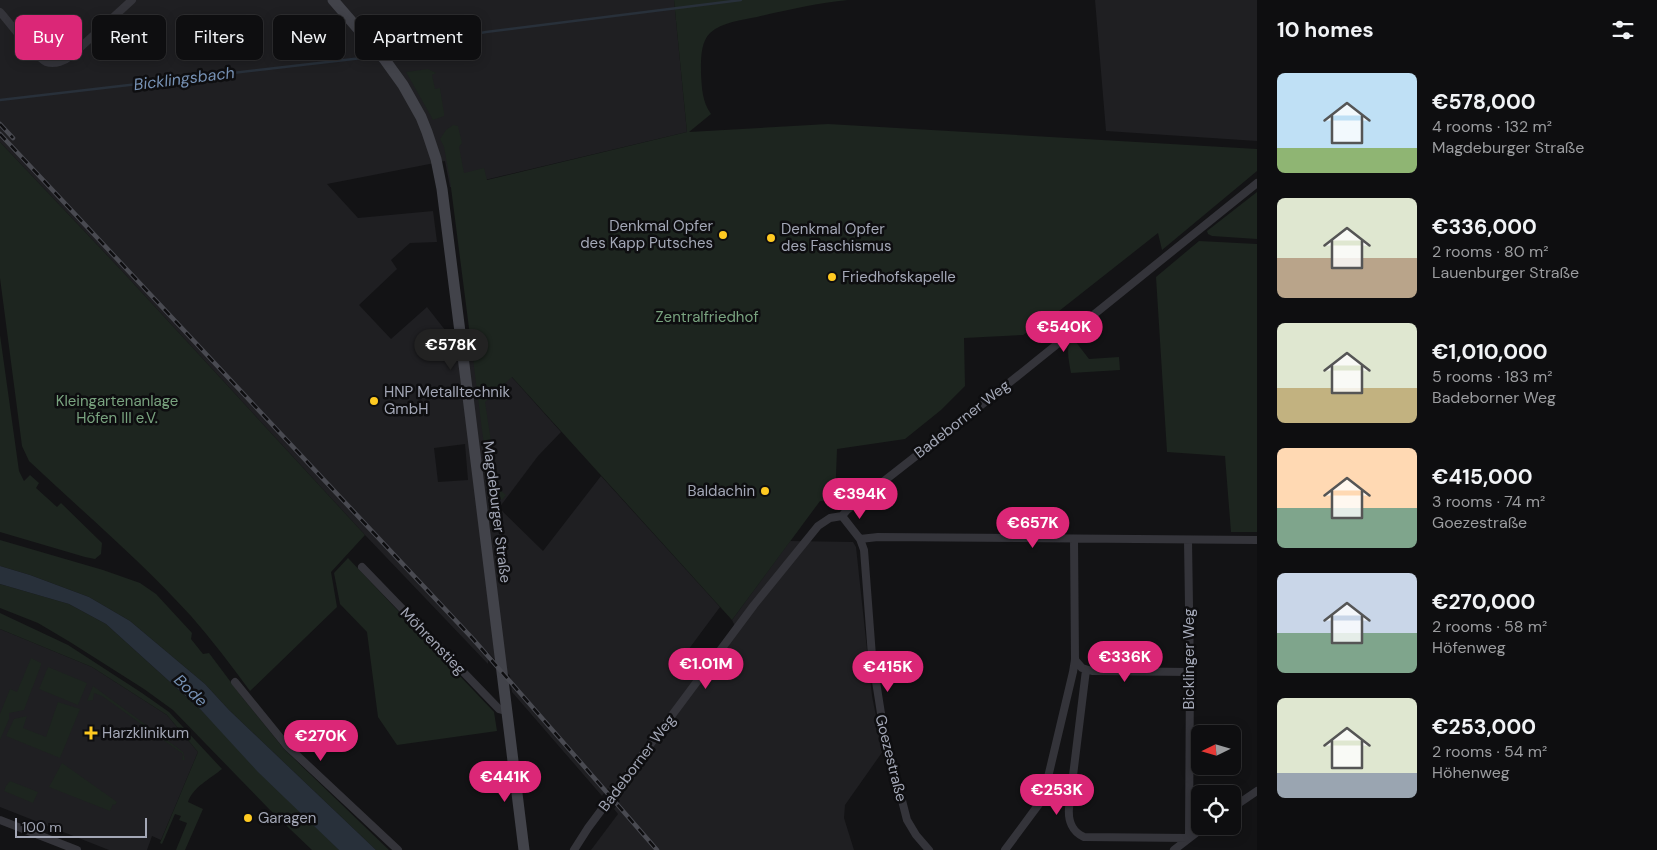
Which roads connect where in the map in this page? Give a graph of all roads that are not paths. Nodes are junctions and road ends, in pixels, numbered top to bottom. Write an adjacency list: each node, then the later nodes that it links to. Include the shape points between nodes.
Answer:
1 (132, 0): 3 (street, via 72,55 57,63 41,58)
2 (333, 0): 15 (main road, Magdeburger Straße, via 403,85 421,117 436,159)
3 (0, 12)
4 (1257, 183): 5 (street, Badeborner Weg)
5 (842, 516): 6 (street, Goezestraße); 24 (street, Badeborner Weg, via 830,518 818,526 765,591)
6 (860, 539): 7 (street); 25 (street, Goezestraße, via 865,554 872,656 883,726 907,820)
7 (1074, 539): 8 (street); 11 (street)
8 (1188, 540): 9 (street); 13 (street, Bicklinger Weg)
9 (1257, 540)
10 (362, 566): 15 (street, Möhrenstieg, via 499,709)
11 (1075, 660): 12 (street); 26 (street, via 1044,794)
12 (1086, 670): 13 (street); 20 (street, via 1068,815 1072,827 1084,837)
13 (1190, 672): 20 (street, Bicklinger Weg)
14 (235, 682): 22 (street, via 287,746)
15 (507, 712): 23 (main road, Magdeburger Straße)
16 (1257, 791): 17 (street)
17 (1241, 802)
18 (0, 820): 21 (street)
19 (1193, 835): 20 (street)
20 (1189, 838): 27 (street)
21 (77, 850)
22 (398, 850)
23 (524, 850)
24 (574, 850)
25 (929, 850)
26 (1005, 850)
27 (1174, 850)

